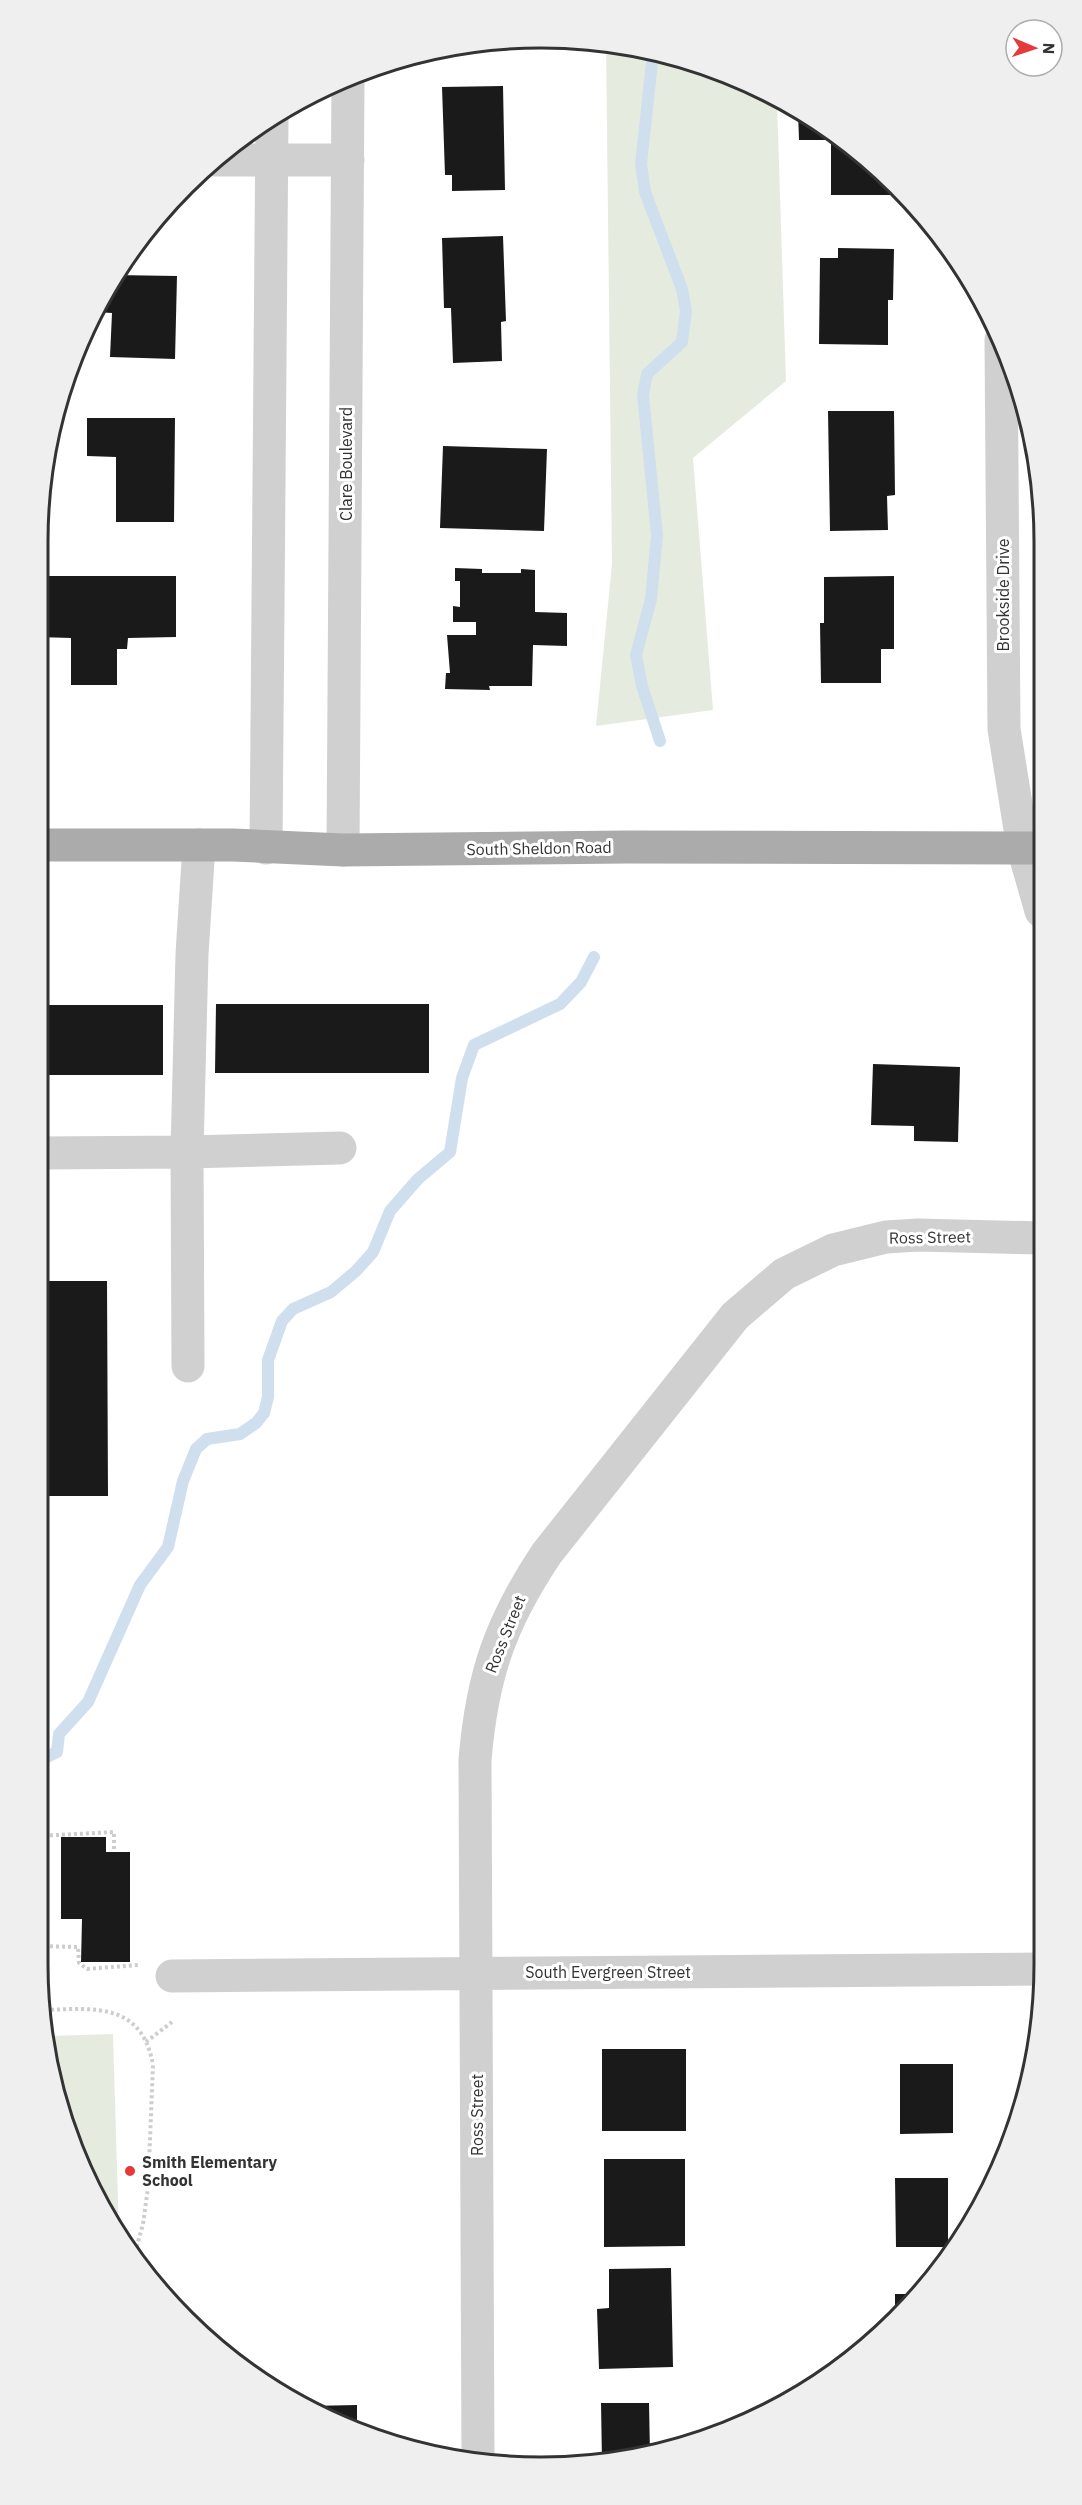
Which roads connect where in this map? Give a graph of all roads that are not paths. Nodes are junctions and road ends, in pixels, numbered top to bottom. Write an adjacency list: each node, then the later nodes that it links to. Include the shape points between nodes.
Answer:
1 (348, 88): 5 (street, Clare Boulevard)
2 (272, 128): 3 (street)
3 (272, 159): 4 (street); 5 (street); 9 (street)
4 (229, 160)
5 (348, 160): 11 (street, Clare Boulevard)
6 (1002, 368): 10 (street, Brookside Drive, via 1004,729)
7 (48, 845): 8 (main road, South Sheldon Road)
8 (199, 845): 9 (main road, South Sheldon Road); 13 (street, via 192,954)
9 (266, 848): 11 (main road, South Sheldon Road)
10 (1032, 848): 11 (main road, South Sheldon Road)
11 (343, 850)
12 (340, 1148): 13 (street)
13 (188, 1152): 14 (street); 16 (street)
14 (48, 1154)
15 (1034, 1238): 18 (street, Ross Street, via 885,1237 833,1250 784,1274 735,1316 547,1553 507,1620 492,1657 480,1707 475,1760)
16 (188, 1366)
17 (1034, 1969): 18 (street, South Evergreen Street)
18 (477, 1972): 19 (street, South Evergreen Street); 20 (street, Ross Street)
19 (171, 1976)
20 (478, 2453)

